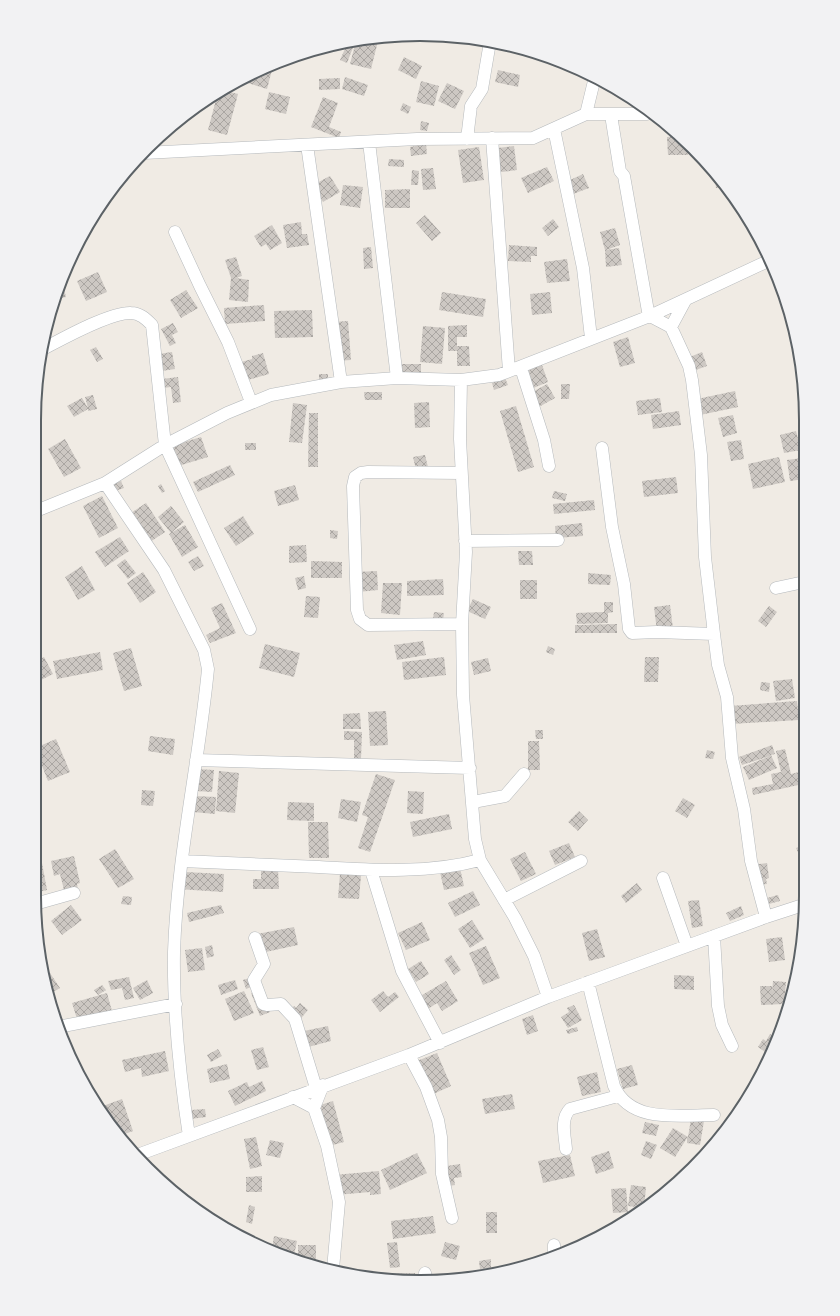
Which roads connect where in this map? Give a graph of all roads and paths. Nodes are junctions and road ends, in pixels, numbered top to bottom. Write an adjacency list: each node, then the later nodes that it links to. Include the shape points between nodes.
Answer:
1 (489, 47): 7 (street, via 482,89 471,106)
2 (594, 83): 3 (street)
3 (586, 114): 5 (street); 6 (street)
4 (644, 114): 5 (street)
5 (611, 115): 15 (street)
6 (554, 129): 8 (street, via 532,138); 17 (street, via 583,268)
7 (467, 138): 8 (street); 9 (street)
8 (492, 138): 20 (street)
9 (369, 142): 10 (street); 21 (street)
10 (307, 145): 11 (street); 23 (street)
11 (151, 153)
12 (176, 232): 24 (street, via 228,342)
13 (765, 263): 14 (street)
14 (685, 301): 15 (street); 16 (street)
15 (649, 317): 16 (street); 17 (street)
16 (671, 327): 37 (street, via 689,366 693,385 700,455 705,557)
17 (592, 338): 19 (street)
18 (48, 346): 25 (street, via 82,329 126,313 146,318 152,325)
19 (521, 368): 20 (street); 27 (street, via 544,440)
20 (509, 371): 22 (street, via 494,376)
21 (397, 378): 22 (street); 23 (street)
22 (461, 380): 28 (street)
23 (341, 382): 24 (street, via 271,395)
24 (251, 402): 25 (street)
25 (165, 445): 29 (street); 36 (street)
26 (602, 448): 37 (street, via 612,527 624,584 629,629 632,634)
27 (549, 466)
28 (461, 473): 32 (street); 35 (street, via 368,472 355,477 353,486 357,610 360,619 368,625)
29 (105, 483): 30 (street); 38 (street, via 164,570 204,650 208,669)
30 (41, 509)
31 (558, 540): 32 (street)
32 (465, 541): 35 (street)
33 (799, 583): 34 (street)
34 (776, 588)
35 (462, 624): 39 (street, via 463,695)
36 (250, 629)
37 (714, 634): 51 (street, via 718,665 727,697 732,758 744,809 750,861)
38 (196, 760): 39 (street); 43 (street)
39 (470, 768): 41 (street)
40 (524, 774): 41 (street, via 505,796)
41 (473, 802): 42 (street, via 475,839)
42 (480, 860): 45 (street, via 460,865); 48 (street)
43 (182, 861): 45 (street); 57 (street, via 174,952)
44 (581, 861): 48 (street)
45 (371, 870): 59 (street, via 402,971)
46 (663, 878): 54 (street)
47 (74, 893): 49 (street)
48 (504, 900): 56 (street, via 534,956)
49 (41, 902)
50 (799, 907): 51 (street)
51 (766, 917): 52 (street)
52 (714, 936): 54 (street); 60 (street, via 718,1006 722,1025)
53 (255, 938): 62 (street, via 264,964 254,980 262,1002 267,1005 281,1004 295,1019)
54 (687, 946): 55 (street)
55 (588, 982): 56 (street); 63 (street)
56 (548, 997): 59 (street)
57 (176, 1004): 58 (street); 67 (street, via 180,1076)
58 (64, 1026)
59 (440, 1043): 61 (street)
60 (732, 1046)
61 (409, 1055): 62 (street); 70 (street, via 426,1087 438,1120 442,1174)
62 (320, 1087): 64 (street); 65 (street)
63 (618, 1096): 66 (street, via 649,1114); 68 (street, via 567,1112 564,1119)
64 (293, 1097): 65 (street); 67 (street)
65 (314, 1108): 71 (street, via 327,1146 339,1202)
66 (714, 1115)
67 (188, 1136): 69 (street)
68 (566, 1149)
69 (142, 1153)
70 (452, 1218)
71 (333, 1265)

